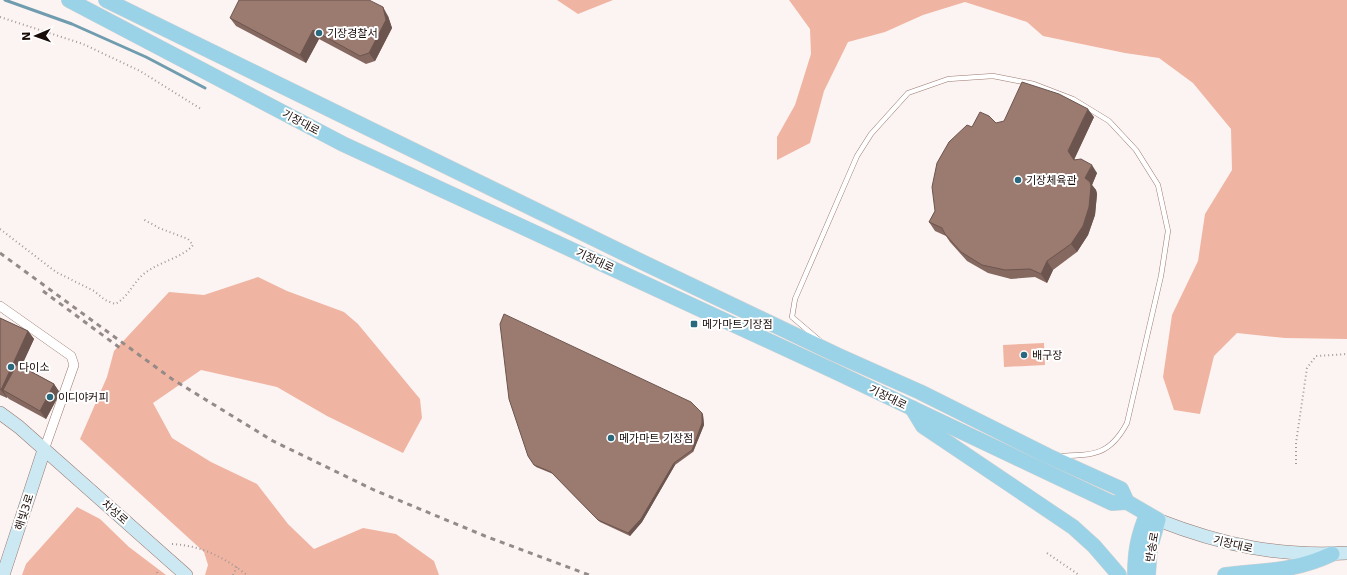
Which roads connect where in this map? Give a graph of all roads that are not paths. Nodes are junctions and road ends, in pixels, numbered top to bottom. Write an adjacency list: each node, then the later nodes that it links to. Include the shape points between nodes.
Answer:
1 (69, 0): 5 (main road, 기장대로, via 343,144)
2 (106, 0): 4 (main road, 기장대로)
3 (0, 306): 7 (street, via 71,356 74,365)
4 (837, 355): 8 (main road, 기장대로, via 920,392); 8 (lane, via 792,317 795,299 861,151 879,124 908,93 948,79 994,76 1034,84 1073,99 1109,121 1136,150 1158,185 1168,231 1161,276 1126,423 1119,438 1106,449 1089,455)
5 (912, 408): 9 (main road, 기장대로, via 1112,503); 15 (main road, via 923,426 1073,527 1099,551)
6 (0, 413): 7 (main road, 차성로)
7 (44, 450): 13 (main road, 해빛3로); 14 (main road, 차성로)
8 (1048, 456): 9 (main road, 기장대로, via 1121,489)
9 (1127, 502): 10 (main road, 기장대로)
10 (1152, 517): 12 (main road, 기장대로, via 1203,537 1259,550); 16 (main road, 반송로, via 1138,537); 17 (main road, 반송로)
11 (1347, 553): 12 (main road, 기장대로)
12 (1332, 554): 18 (main road, via 1313,563 1288,569)
13 (3, 575)
14 (186, 575)
15 (1119, 575)
16 (1135, 575)
17 (1148, 575)
18 (1225, 575)

